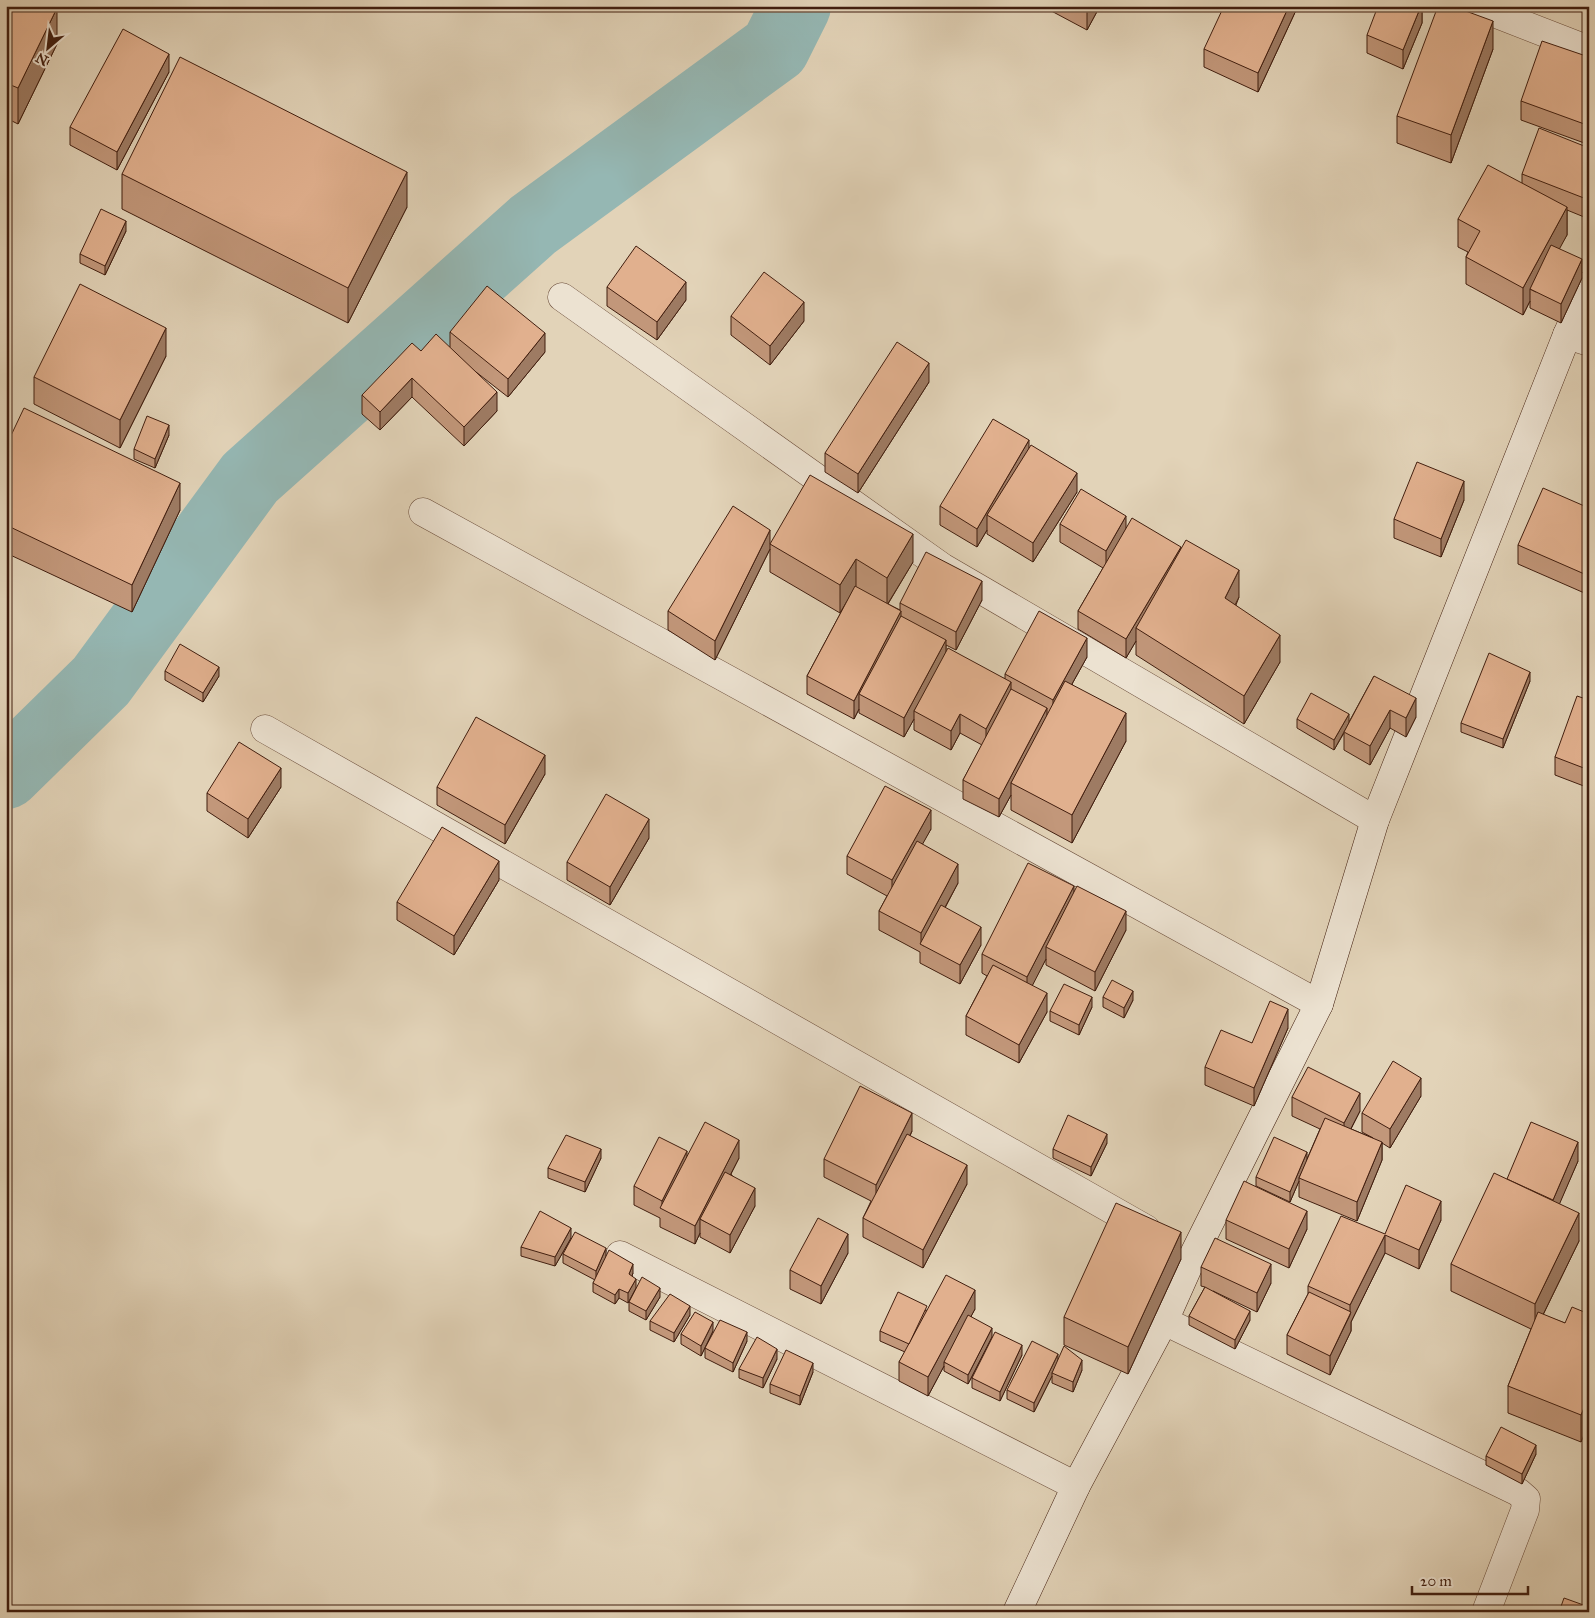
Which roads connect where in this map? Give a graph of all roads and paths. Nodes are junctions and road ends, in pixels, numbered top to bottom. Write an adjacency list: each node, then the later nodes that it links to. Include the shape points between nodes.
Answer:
1 (1476, 6): 2 (street)
2 (1589, 50)
3 (1589, 285): 5 (street)
4 (562, 297): 8 (street, via 942,567)
5 (1578, 339): 8 (street)
6 (423, 512): 9 (street)
7 (265, 729): 10 (street)
8 (1375, 820): 9 (street)
9 (1319, 1004): 10 (street)
10 (1179, 1248): 12 (street)
11 (620, 1255): 13 (street)
12 (1164, 1321): 13 (street); 15 (street, via 1518,1492 1526,1499 1525,1510)
13 (1076, 1486): 14 (street)
14 (1017, 1612)
15 (1486, 1612)

